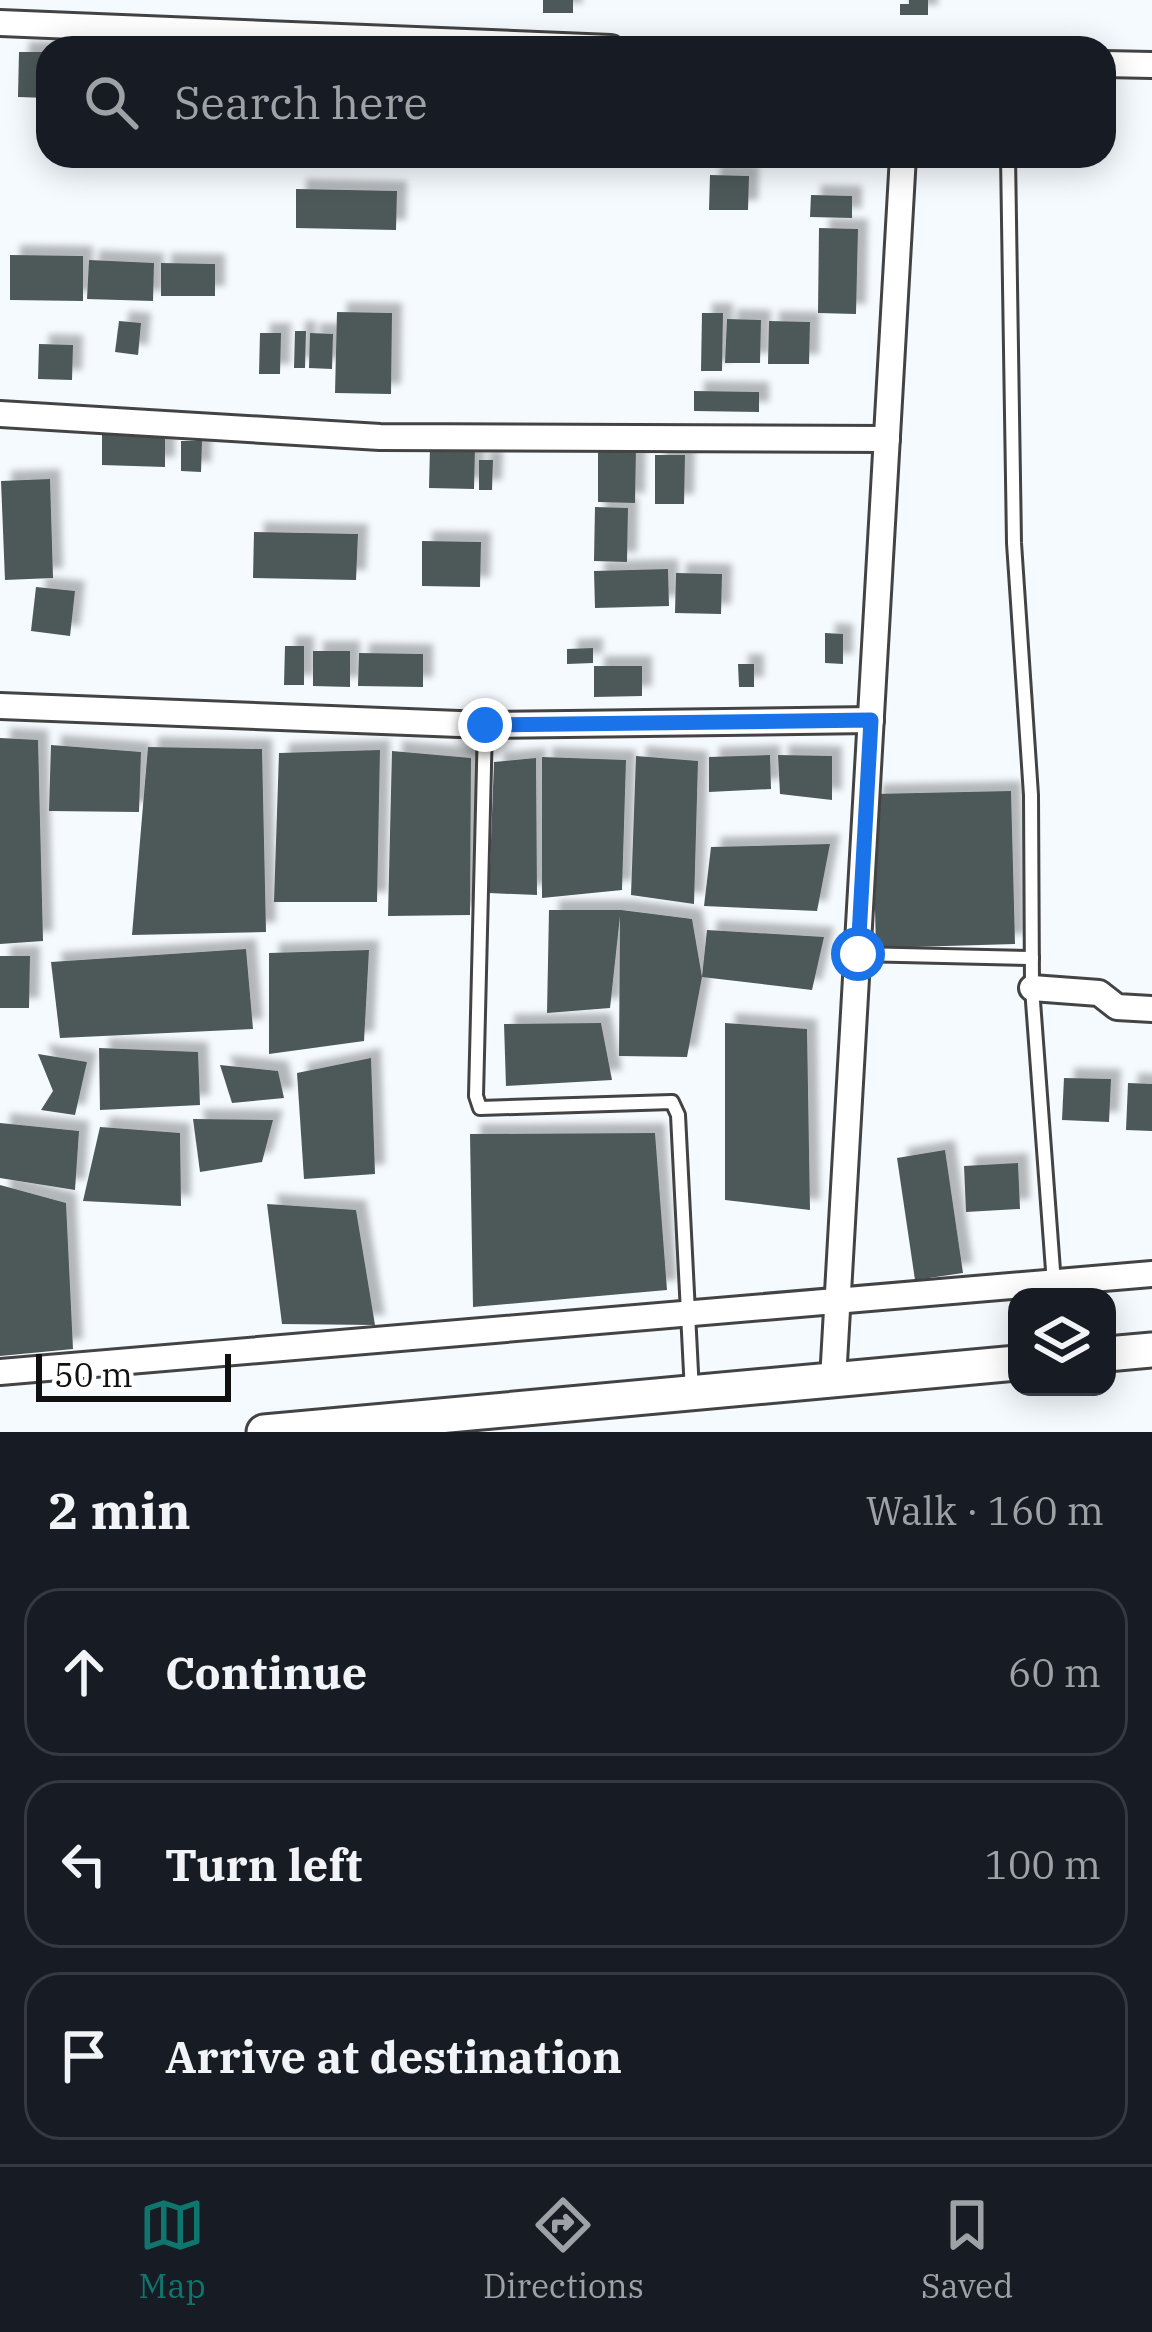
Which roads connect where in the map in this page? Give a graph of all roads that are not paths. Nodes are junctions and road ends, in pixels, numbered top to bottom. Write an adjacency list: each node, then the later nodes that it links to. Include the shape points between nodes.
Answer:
1 (0, 23): 2 (street)
2 (318, 36)
3 (1116, 64): 4 (street)
4 (1152, 65)
5 (902, 168): 8 (street)
6 (1008, 168): 13 (lane)
7 (0, 414): 8 (street, via 380,437)
8 (887, 440): 10 (street)
9 (0, 706): 11 (street)
10 (871, 720): 11 (street); 12 (street)
11 (485, 725): 20 (lane, via 480,1108 672,1102)
12 (858, 954): 13 (lane); 19 (street)
13 (1032, 958): 14 (lane)
14 (1032, 988): 15 (street, via 1099,993 1117,1007); 17 (lane)
15 (1152, 1009)
16 (1152, 1274): 17 (street)
17 (1054, 1288)
18 (1008, 1291): 19 (street)
19 (838, 1300): 20 (street); 25 (street)
20 (690, 1312): 24 (street); 26 (lane)
21 (1152, 1350): 22 (street)
22 (1116, 1353)
23 (1008, 1364): 25 (street)
24 (0, 1372)
25 (833, 1380): 26 (street)
26 (692, 1393): 27 (street)
27 (264, 1432)

